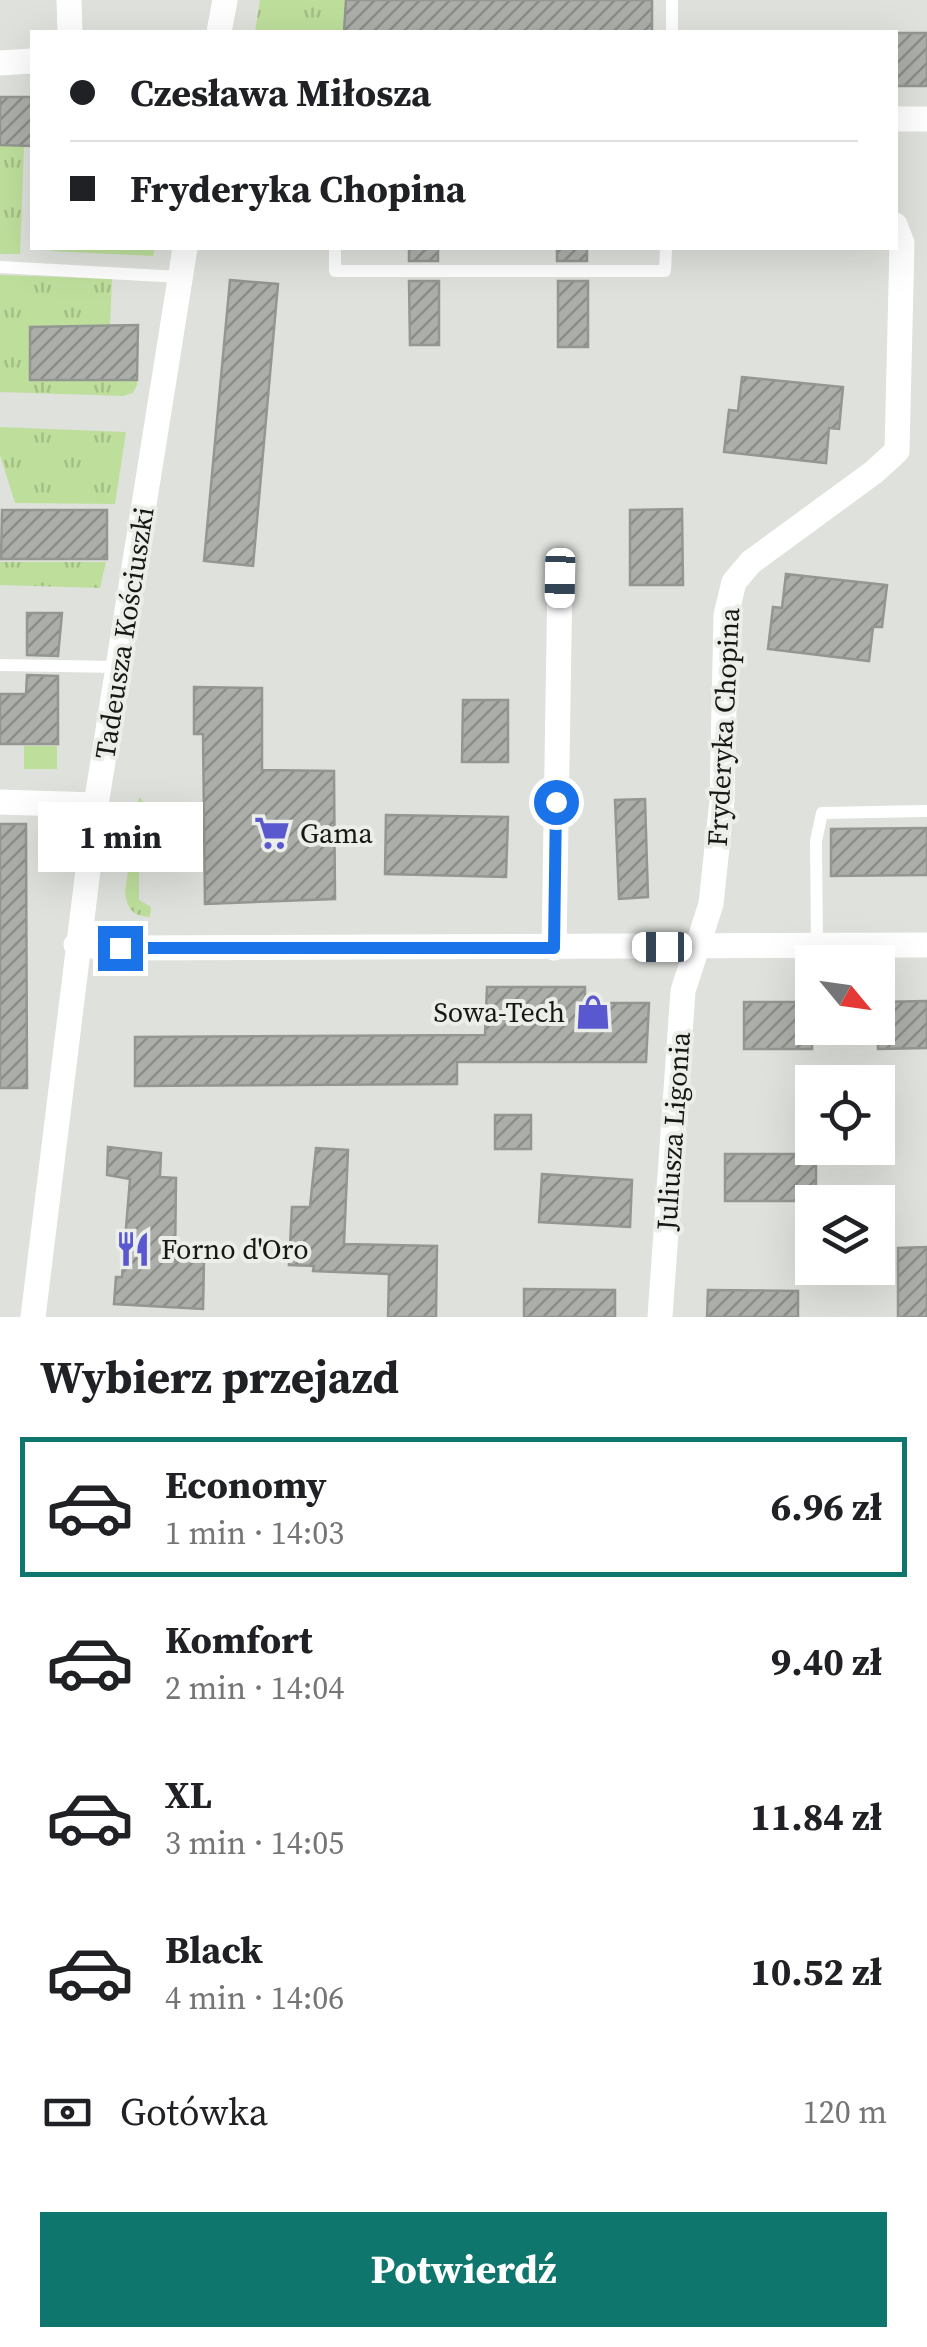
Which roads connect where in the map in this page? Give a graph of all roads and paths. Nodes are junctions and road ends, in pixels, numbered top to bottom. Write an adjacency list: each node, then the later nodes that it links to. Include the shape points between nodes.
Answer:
1 (69, 0): 4 (street)
2 (225, 0): 5 (street)
3 (672, 0): 6 (lane)
4 (70, 30)
5 (219, 30)
6 (672, 30)
7 (30, 61): 8 (street)
8 (0, 63)
9 (898, 120): 10 (street)
10 (927, 120)
11 (898, 233): 28 (street, Fryderyka Chopina, via 897,450 734,582 726,615 718,835 711,904)
12 (185, 250): 16 (street, Tadeusza Kościuszki)
13 (334, 250): 14 (lane, via 335,271 452,271 666,270)
14 (666, 250)
15 (0, 268): 16 (lane)
16 (180, 278): 19 (street, Tadeusza Kościuszki)
17 (560, 578): 29 (street)
18 (0, 665): 19 (lane)
19 (119, 667): 21 (street, Tadeusza Kościuszki)
20 (0, 802): 21 (street)
21 (96, 805): 23 (street, Tadeusza Kościuszki)
22 (927, 811): 24 (lane, via 822,813)
23 (76, 944): 29 (street); 30 (street, Tadeusza Kościuszki)
24 (817, 945)
25 (895, 945): 26 (street)
26 (927, 945)
27 (795, 946): 28 (street)
28 (697, 947): 29 (street); 31 (street, Juliusza Ligonia, via 683,991)
29 (554, 948)
30 (33, 1317)
31 (660, 1317)

